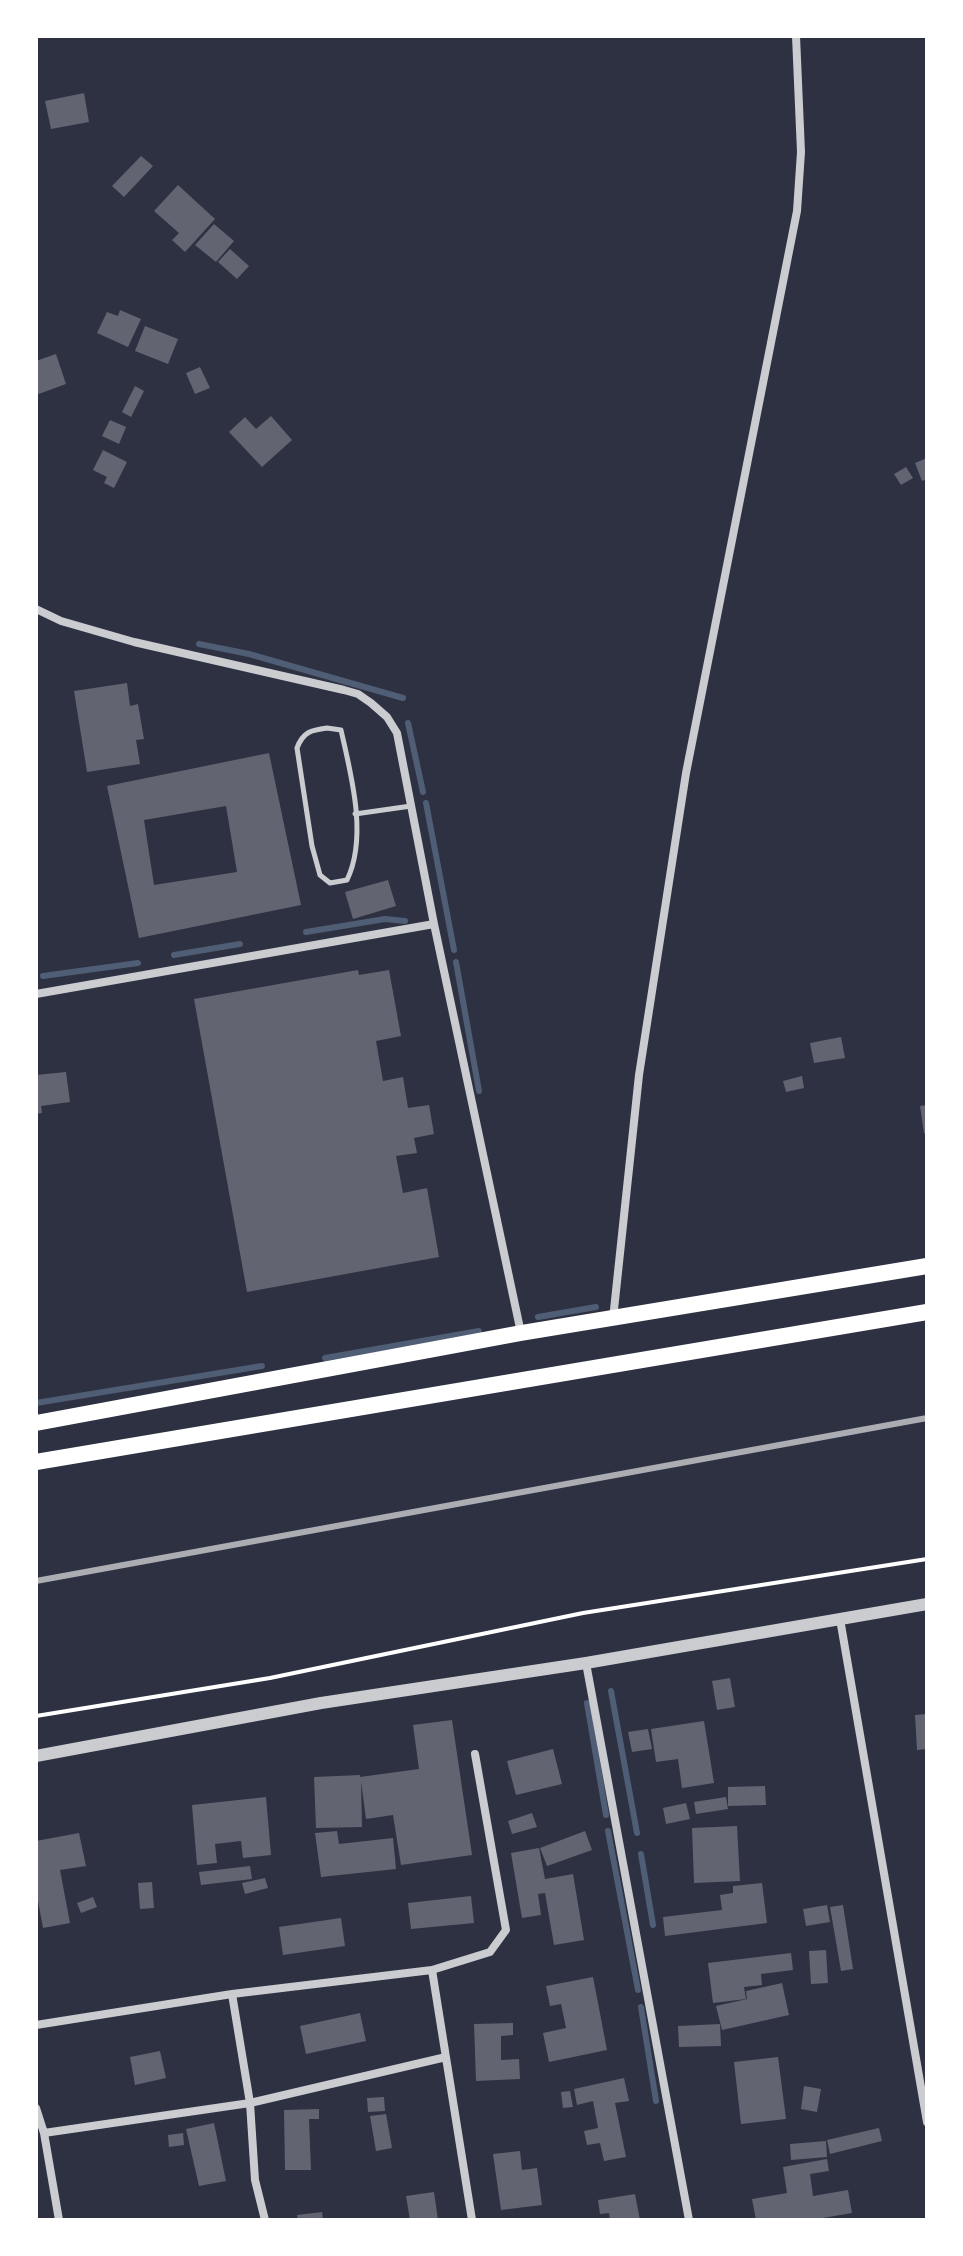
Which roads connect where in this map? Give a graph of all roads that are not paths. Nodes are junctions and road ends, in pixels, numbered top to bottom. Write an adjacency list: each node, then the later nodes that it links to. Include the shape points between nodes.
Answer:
1 (796, 36): 9 (street, via 801,152 797,211 686,773 639,1075)
2 (36, 609): 3 (street, via 134,642 358,694 387,717 397,733)
3 (411, 806): 4 (lane); 5 (street)
4 (355, 814): 4 (lane, via 341,730 312,730 297,748 312,846 320,875 330,883 347,880 355,864)
5 (434, 924): 6 (street); 10 (street)
6 (36, 994)
7 (927, 1266): 9 (highway)
8 (927, 1312): 12 (highway)
9 (613, 1320): 10 (highway)
10 (521, 1333): 11 (highway)
11 (36, 1423)
12 (36, 1462)
13 (927, 1604): 14 (street)
14 (840, 1619): 15 (street); 24 (street)
15 (586, 1663): 17 (street, via 321,1703); 29 (street)
16 (475, 1754): 18 (street, via 506,1930 490,1952)
17 (36, 1756)
18 (432, 1970): 19 (street); 21 (street)
19 (232, 1994): 20 (street); 22 (street)
20 (36, 2025)
21 (446, 2057): 22 (street); 28 (street)
22 (250, 2103): 25 (street); 27 (street, via 255,2180)
23 (36, 2108): 25 (street)
24 (927, 2122)
25 (44, 2133): 26 (street)
26 (59, 2220)
27 (265, 2220)
28 (472, 2220)
29 (689, 2220)

